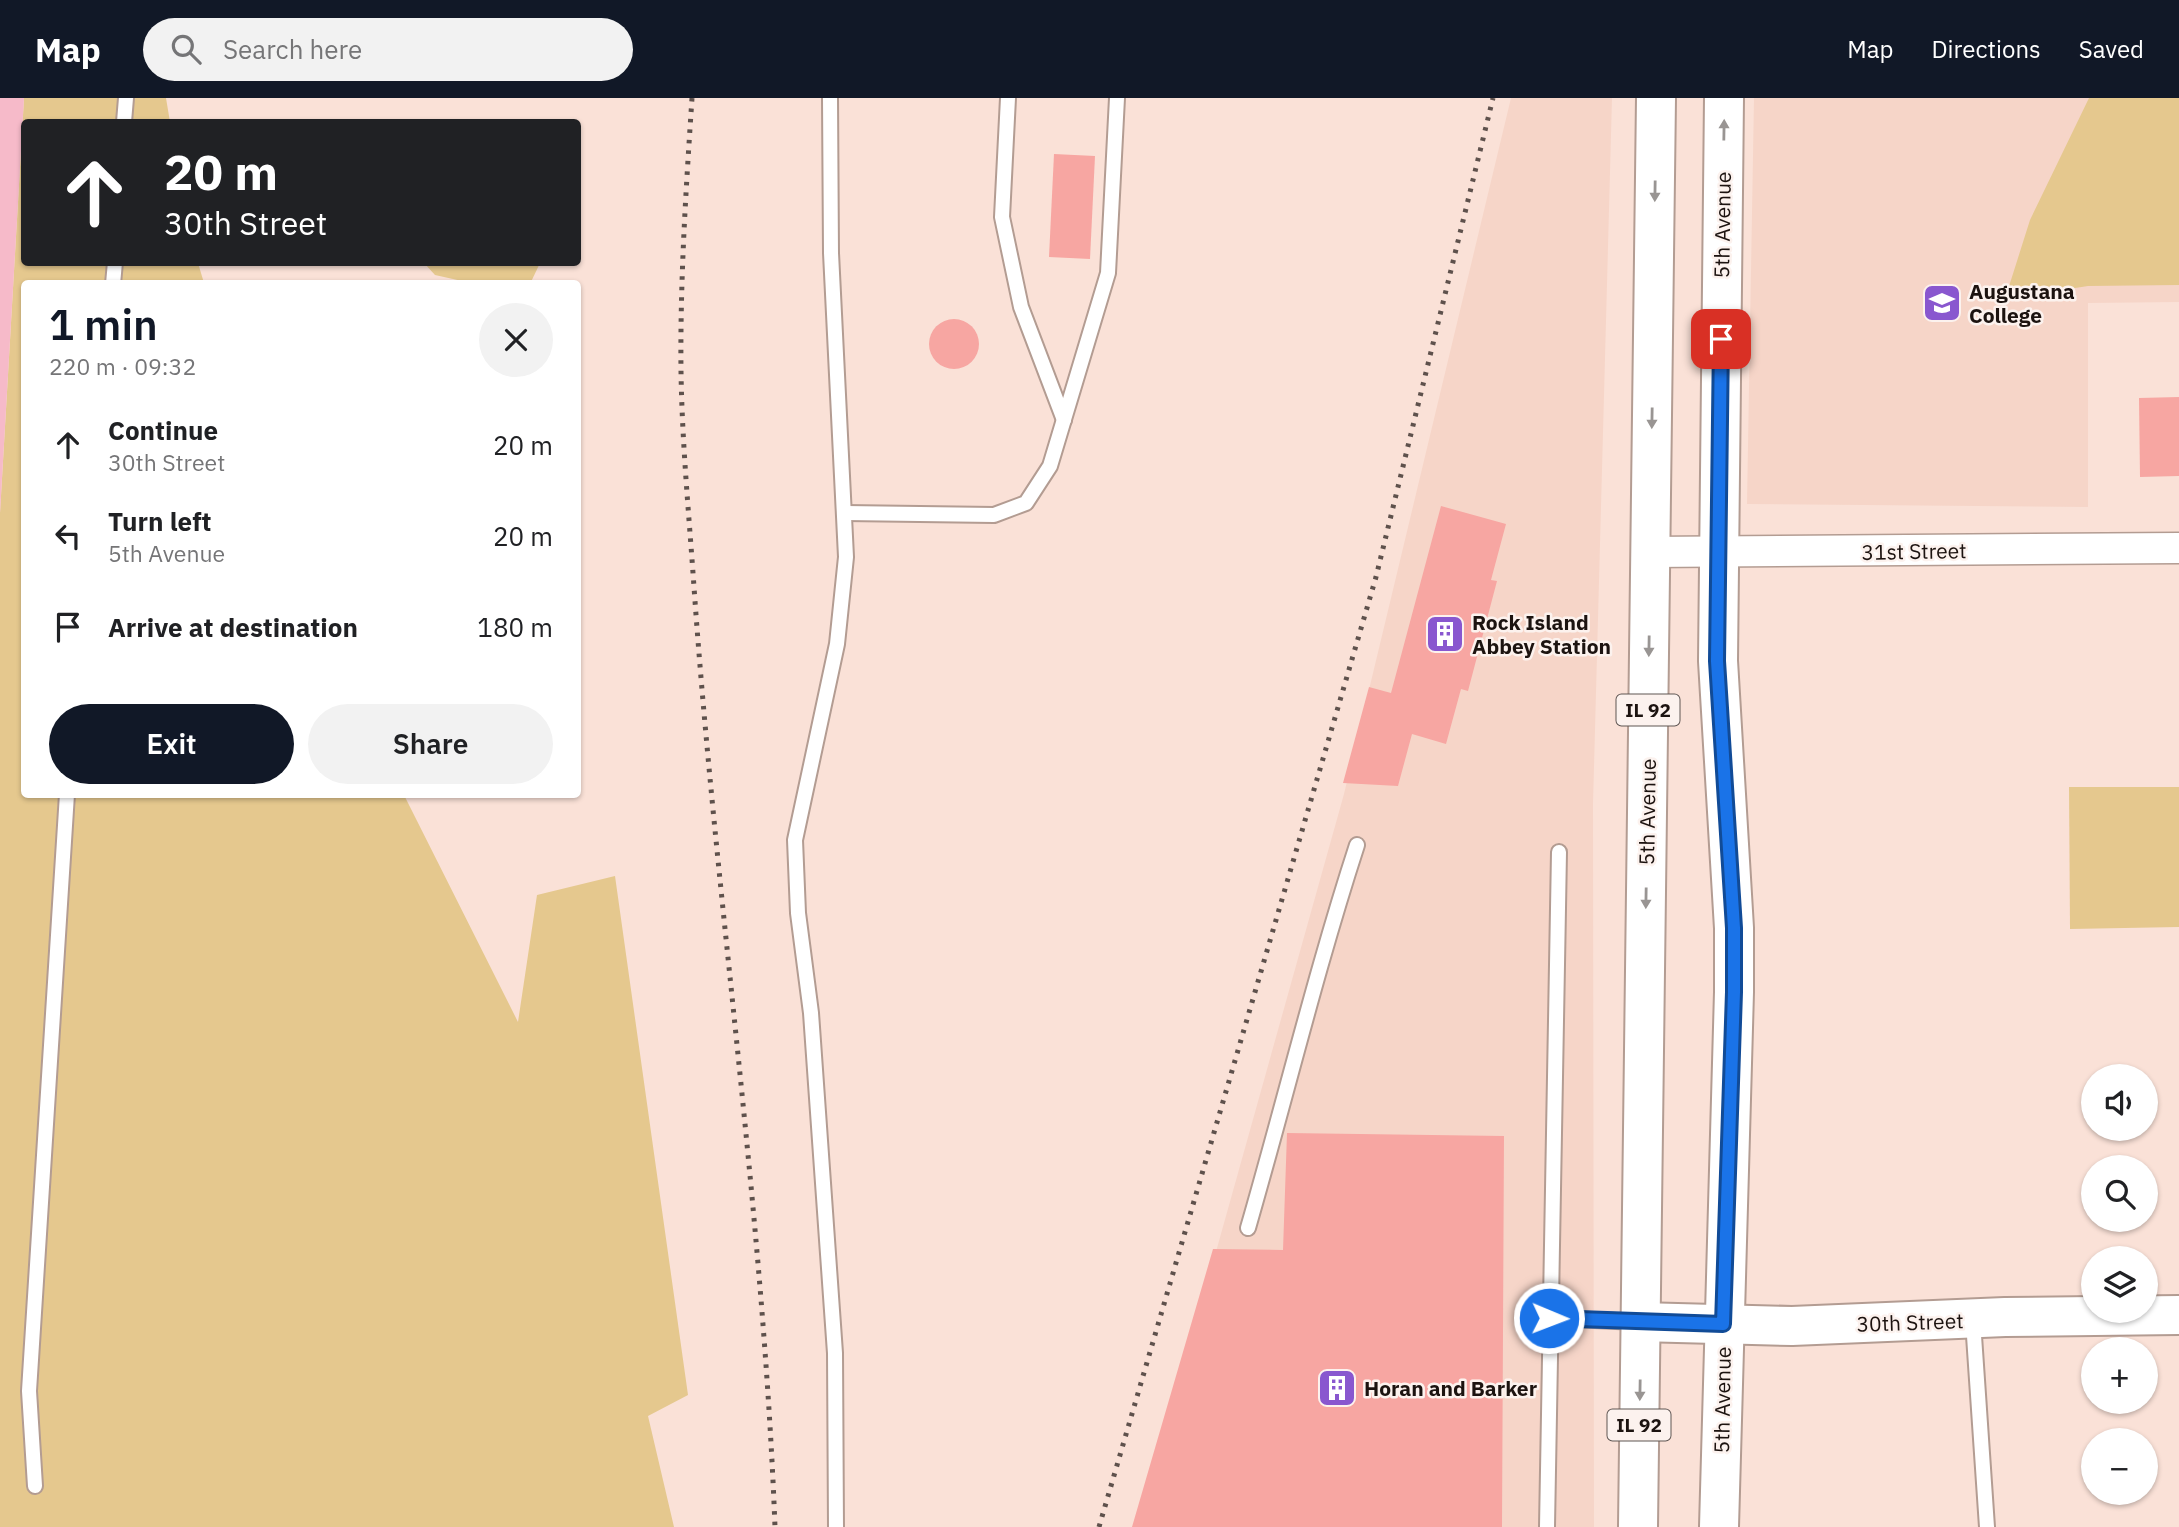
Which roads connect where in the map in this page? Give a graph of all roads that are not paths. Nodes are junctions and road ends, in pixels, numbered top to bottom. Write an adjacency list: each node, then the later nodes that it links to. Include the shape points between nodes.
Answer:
1 (126, 98): 7 (lane)
2 (830, 98): 9 (lane, via 831,253)
3 (1008, 98): 8 (lane, via 1002,217 1021,307)
4 (1117, 98): 8 (lane, via 1108,273)
5 (1656, 98): 11 (main road, 5th Avenue / IL 92, one-way to 11)
6 (1724, 98): 12 (main road, 5th Avenue, one-way to 6)
7 (124, 119)
8 (1064, 420): 9 (lane, via 1050,466 1026,503 994,515)
9 (845, 513): 23 (lane, via 846,557 837,644 795,840 797,913 811,1013 835,1353)
10 (2179, 548): 12 (street, 31st Street)
11 (1650, 552): 12 (street, 31st Street); 20 (main road, 5th Avenue / IL 92, one-way to 20)
12 (1718, 554): 21 (main road, 5th Avenue, via 1720,731 1734,928)
13 (67, 798): 22 (lane, via 29,1391)
14 (1357, 845): 16 (lane, via 1323,949)
15 (1559, 852): 18 (lane)
16 (1248, 1228)
17 (2179, 1315): 19 (main road, 30th Street)
18 (1549, 1318): 20 (lane); 24 (lane)
19 (1973, 1319): 21 (main road, 30th Street); 27 (lane)
20 (1640, 1322): 21 (main road, 30th Street); 25 (main road, 5th Avenue / IL 92, one-way to 25)
21 (1723, 1324): 26 (main road, 5th Avenue)
22 (34, 1486)
23 (836, 1527)
24 (1547, 1527)
25 (1638, 1527)
26 (1719, 1527)
27 (1987, 1527)

